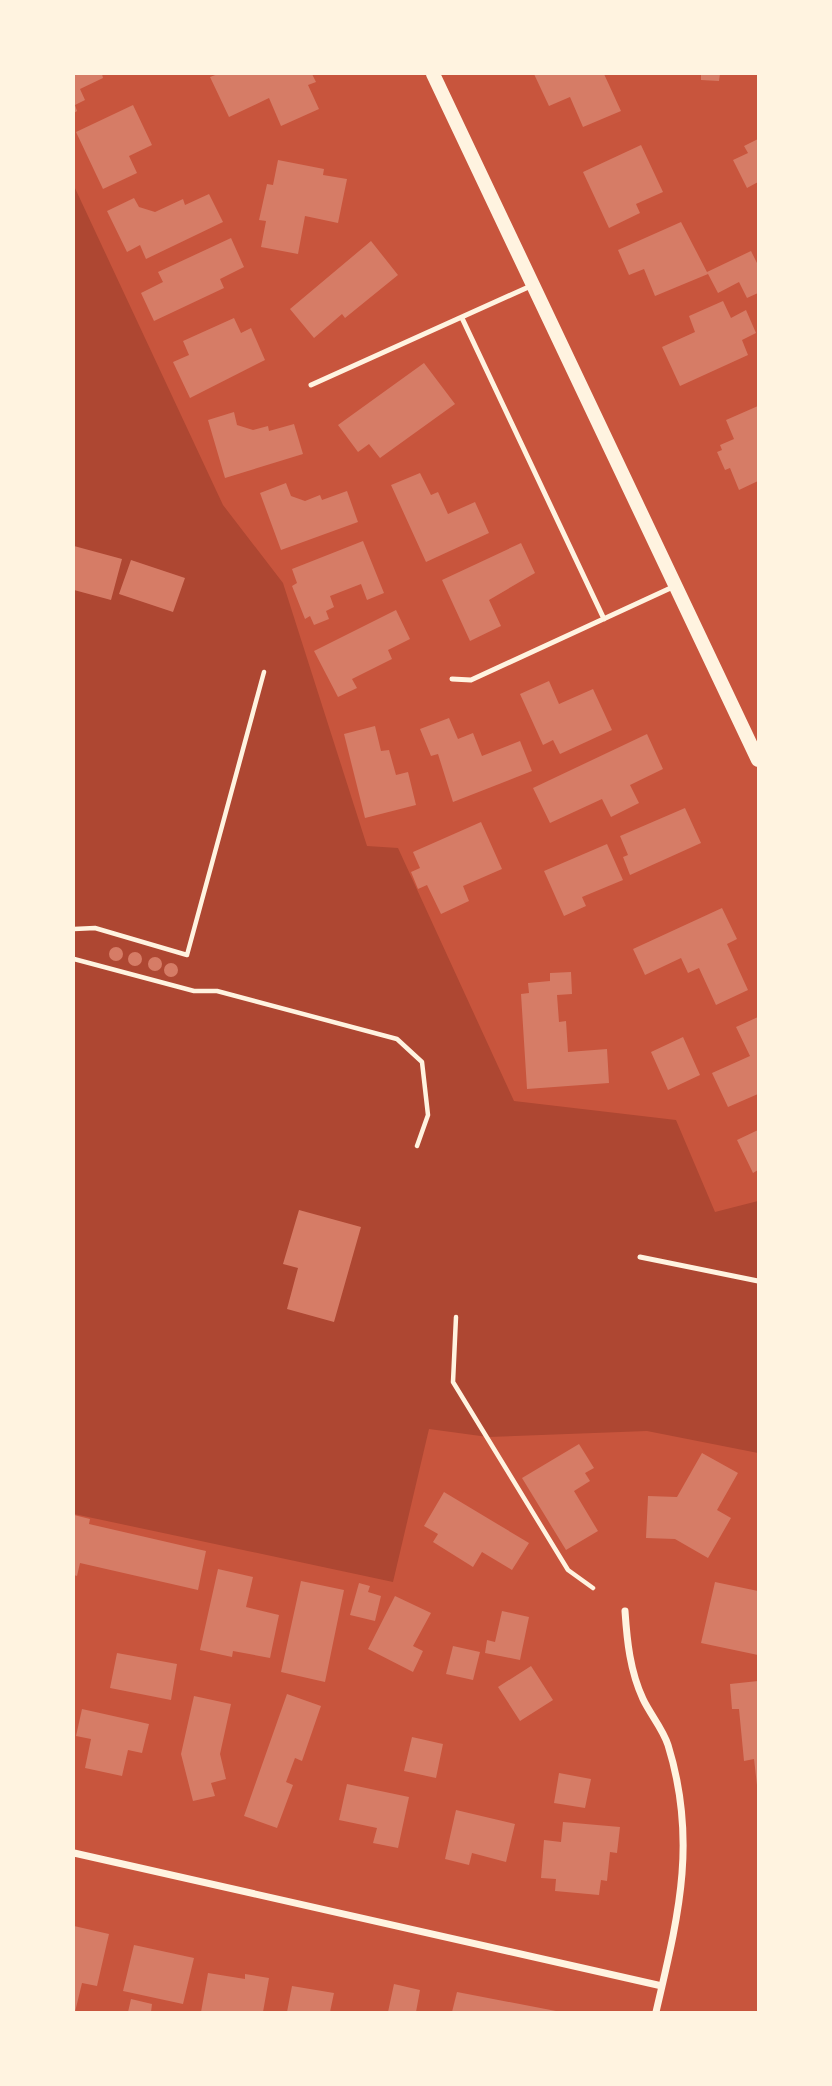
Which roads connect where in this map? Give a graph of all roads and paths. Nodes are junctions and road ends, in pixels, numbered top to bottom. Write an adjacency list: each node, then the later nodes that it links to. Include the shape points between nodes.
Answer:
1 (433, 74): 2 (main road)
2 (533, 285): 3 (lane); 5 (main road)
3 (462, 318): 4 (lane); 6 (lane)
4 (311, 385)
5 (675, 586): 6 (lane); 9 (main road)
6 (604, 619): 8 (lane, via 471,680)
7 (264, 672): 10 (path, via 187,955 95,928)
8 (452, 679)
9 (758, 760)
10 (74, 929)
11 (74, 959): 12 (path, via 397,1039 422,1062 428,1115)
12 (417, 1146)
13 (640, 1257): 14 (lane)
14 (758, 1281)
15 (456, 1317): 16 (path, via 453,1382 568,1570)
16 (593, 1588)
17 (625, 1611): 19 (street, via 629,1655 642,1697 667,1743 685,1829 683,1891)
18 (74, 1853): 19 (street)
19 (662, 1986): 20 (street)
20 (656, 2012)

